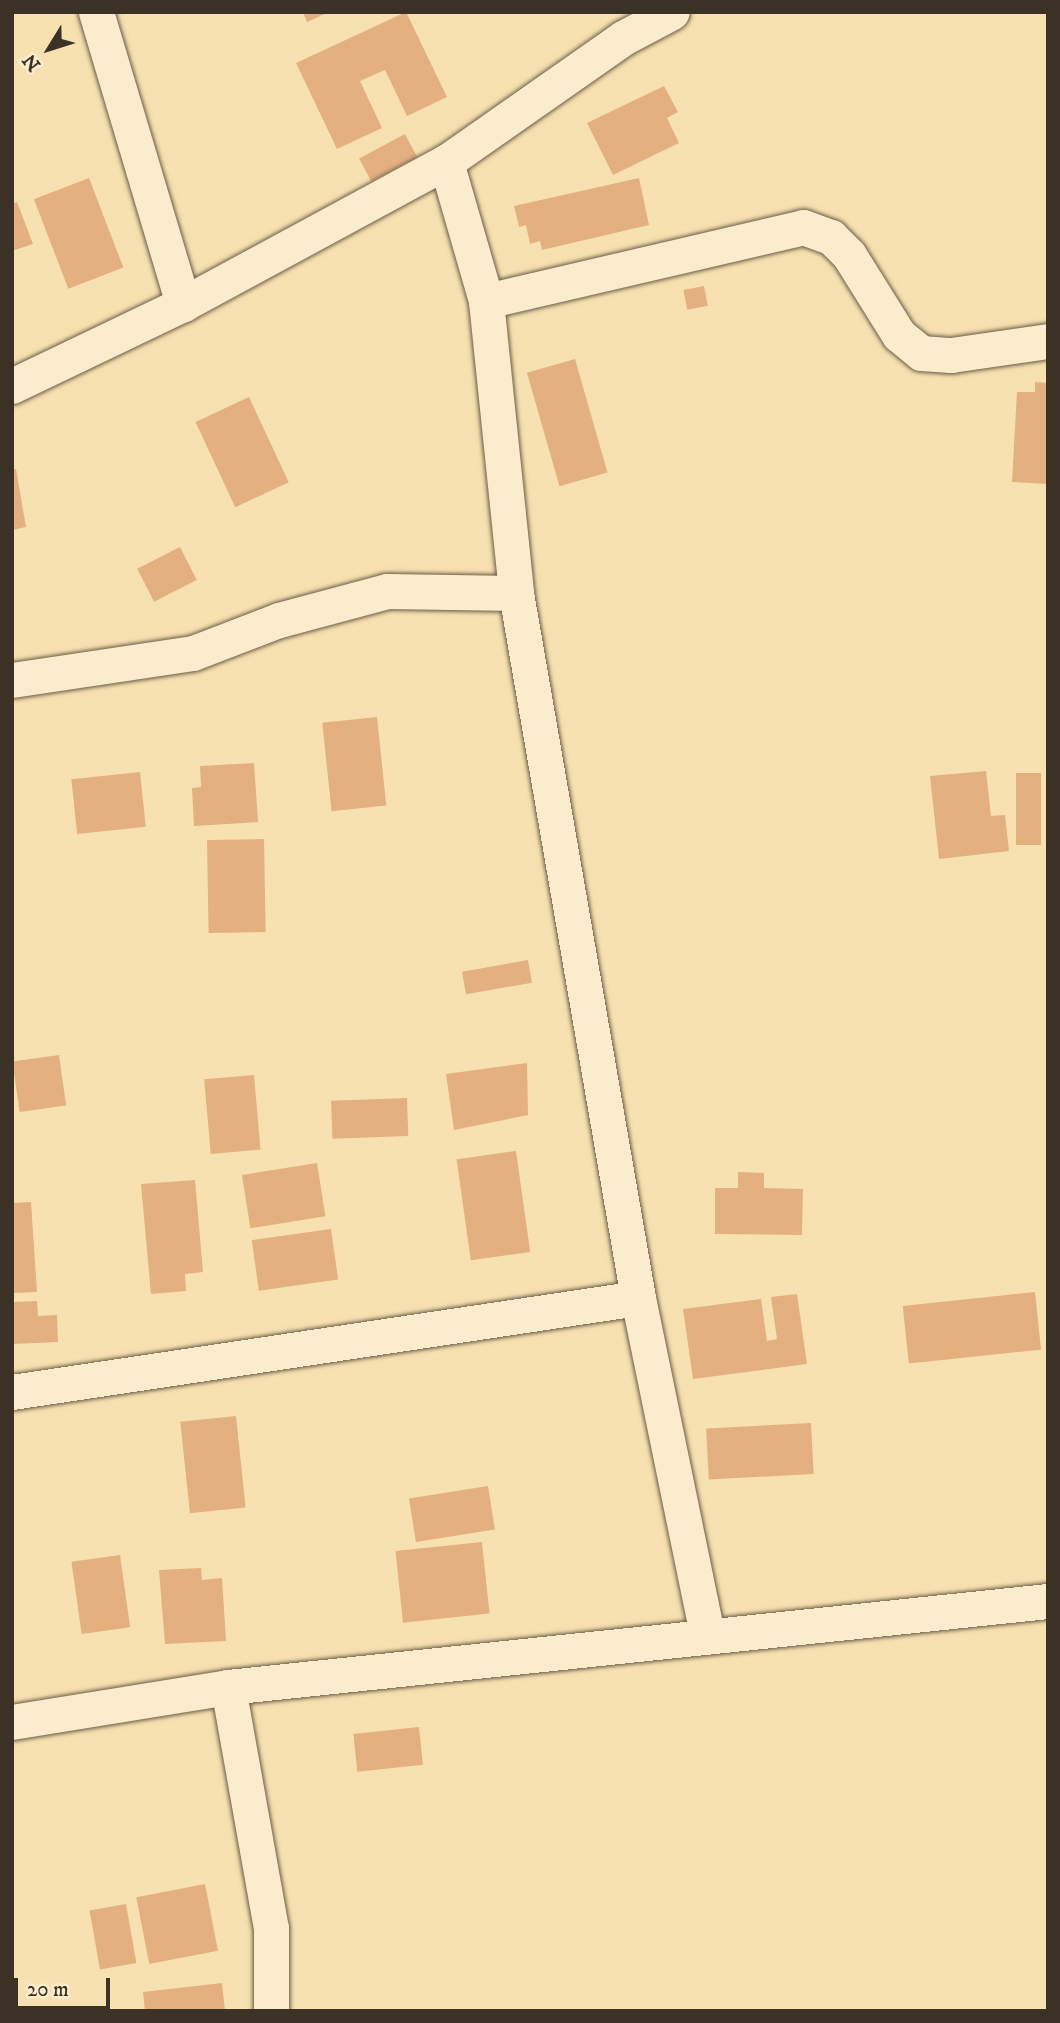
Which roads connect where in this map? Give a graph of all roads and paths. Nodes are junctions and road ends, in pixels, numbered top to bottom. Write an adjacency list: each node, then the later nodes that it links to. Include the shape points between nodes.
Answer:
1 (96, 12): 5 (street)
2 (672, 12): 3 (street, via 623,38)
3 (446, 162): 4 (street); 5 (street)
4 (486, 301): 6 (street, via 803,227 831,237 849,255 899,335 921,353 951,355); 8 (street)
5 (183, 304): 7 (street)
6 (1048, 341)
7 (12, 386)
8 (516, 593): 9 (street, via 387,591 279,620 193,653); 10 (street)
9 (12, 680)
10 (638, 1298): 11 (street); 13 (street)
11 (12, 1392)
12 (1048, 1601): 13 (street)
13 (707, 1634): 14 (street)
14 (228, 1687): 15 (street); 16 (street, via 271,1928)
15 (12, 1722)
16 (271, 2011)

